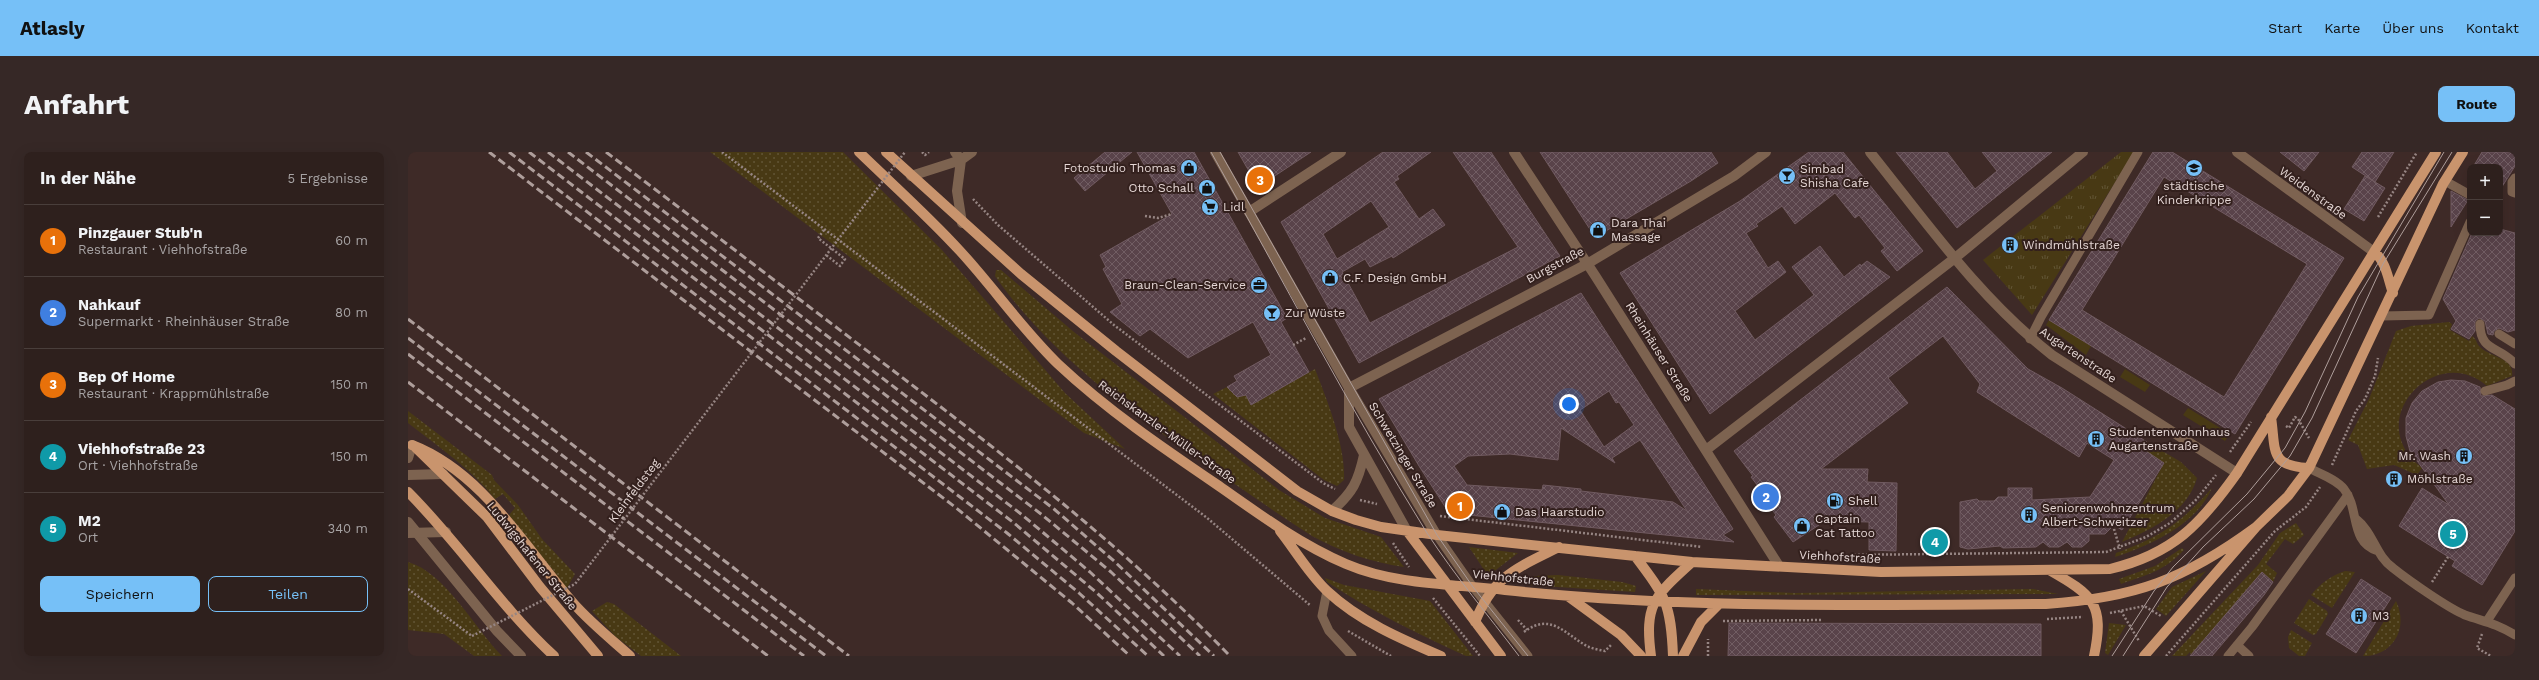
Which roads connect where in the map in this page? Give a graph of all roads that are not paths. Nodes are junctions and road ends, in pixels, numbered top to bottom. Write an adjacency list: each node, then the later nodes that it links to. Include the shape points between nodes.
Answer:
1 (859, 152): 51 (main road, Reichskanzler-Müller-Straße, via 960,251 1030,335 1057,363 1103,404 1135,428)
2 (886, 152): 15 (main road)
3 (972, 152): 14 (street)
4 (1215, 152): 20 (street, Schwetzinger Straße)
5 (1341, 152): 20 (street)
6 (1514, 152): 25 (street, Rheinhäuser Straße)
7 (1766, 152): 25 (street, Burgstraße, via 1734,176)
8 (1870, 152): 24 (street, Augartenstraße)
9 (2084, 152): 24 (street)
10 (2138, 152): 32 (lane)
11 (2238, 152): 23 (street, Weidenstraße)
12 (2436, 152): 23 (main road)
13 (2463, 152): 17 (main road)
14 (958, 156): 15 (street); 21 (street, via 957,191)
15 (911, 176): 21 (main road)
16 (2515, 178): 19 (lane, via 2512,182 2512,192)
17 (2445, 181): 18 (lane); 26 (main road)
18 (2467, 193)
19 (2515, 194)
20 (1249, 212): 36 (street, Schwetzinger Straße)
21 (962, 223): 49 (main road, via 1116,351 1297,491)
22 (2467, 229): 27 (lane)
23 (2374, 252): 26 (main road, via 2380,256 2384,264); 38 (main road)
24 (1955, 258): 32 (street, Augartenstraße, via 2008,319); 40 (street)
25 (1587, 264): 36 (street, Burgstraße); 40 (street, Rheinhäuser Straße)
26 (2393, 293): 29 (main road)
27 (2435, 302): 28 (lane); 29 (lane, via 2429,315)
28 (2444, 305)
29 (2382, 316): 43 (main road)
30 (2480, 324): 34 (lane, via 2480,335 2486,344)
31 (2499, 334): 33 (lane)
32 (2030, 338): 44 (street, Augartenstraße, via 2052,355)
33 (2515, 343)
34 (2515, 364)
35 (2515, 381): 37 (lane)
36 (1349, 388): 41 (street, Schwetzinger Straße, via 1349,427); 56 (street, Schwetzinger Straße)
37 (2485, 390)
38 (2271, 417): 43 (main road, via 2276,452 2280,460 2288,467); 44 (main road)
39 (410, 443): 42 (street); 45 (main road, Ludwigshafener Straße); 81 (main road, via 450,463 478,490 575,605)
40 (1706, 450): 60 (street, Rheinhäuser Straße)
41 (1364, 455): 49 (street, via 1358,479 1349,496); 53 (street, Schwetzinger Straße)
42 (408, 458)
43 (2309, 468): 48 (lane, via 2342,487); 52 (main road, via 2284,500)
44 (2238, 473): 61 (main road, Viehhofstraße, via 2211,510 2169,546 2151,556 2110,569)
45 (443, 474): 46 (street); 80 (main road, Ludwigshafener Straße, via 487,517 540,587)
46 (408, 475)
47 (408, 492): 55 (main road)
48 (2348, 495): 74 (lane, via 2356,518 2369,531 2378,551 2392,568 2464,614); 77 (lane)
49 (1332, 511): 53 (main road, via 1381,527)
50 (408, 522): 54 (street)
51 (1276, 526): 63 (main road, Reichskanzler-Müller-Straße, via 1326,555 1368,572); 67 (main road)
52 (2256, 527): 70 (main road, Viehhofstraße, via 2207,560 2176,576 2117,596); 91 (main road)
53 (1407, 531): 56 (main road, Viehhofstraße); 63 (main road)
54 (412, 532): 55 (street); 78 (street)
55 (446, 532): 79 (main road, via 508,610)
56 (1436, 534): 57 (main road, Viehhofstraße); 64 (lane)
57 (1559, 547): 58 (main road, Viehhofstraße); 65 (main road, via 1511,570)
58 (1635, 556): 59 (main road, Viehhofstraße); 66 (main road)
59 (1692, 562): 60 (main road, Viehhofstraße); 66 (main road)
60 (1779, 566): 61 (main road, Viehhofstraße, via 1881,572)
61 (2049, 570): 70 (main road, via 2077,587)
62 (2515, 578): 74 (lane)
63 (1444, 583): 64 (main road, Viehhofstraße); 75 (main road)
64 (1473, 587): 65 (main road, Viehhofstraße); 69 (lane)
65 (1492, 589): 68 (main road, Viehhofstraße); 69 (main road)
66 (1661, 590): 71 (main road); 72 (main road)
67 (1326, 591): 82 (lane, via 1322,616 1329,631); 83 (main road, via 1350,610)
68 (1569, 597): 71 (main road, Viehhofstraße); 86 (main road, via 1621,635)
69 (1484, 600): 75 (main road); 85 (lane)
70 (2091, 601): 73 (main road, Viehhofstraße, via 2046,604); 90 (main road, via 2098,616 2099,632)
71 (1653, 602): 72 (main road, Viehhofstraße); 87 (main road, via 1648,623)
72 (1667, 603): 73 (main road, Viehhofstraße); 88 (main road)
73 (1718, 605): 89 (main road, via 1701,622)
74 (2487, 621): 76 (lane)
75 (1475, 622): 84 (main road)
76 (2515, 635)
77 (2238, 645): 92 (lane); 93 (lane)
78 (521, 656)
79 (554, 656)
80 (598, 656)
81 (630, 656)
82 (1352, 656)
83 (1441, 656)
84 (1501, 656)
85 (1528, 656)
86 (1641, 656)
87 (1651, 656)
88 (1673, 656)
89 (1683, 656)
90 (2094, 656)
91 (2144, 656)
92 (2228, 656)
93 (2250, 656)

